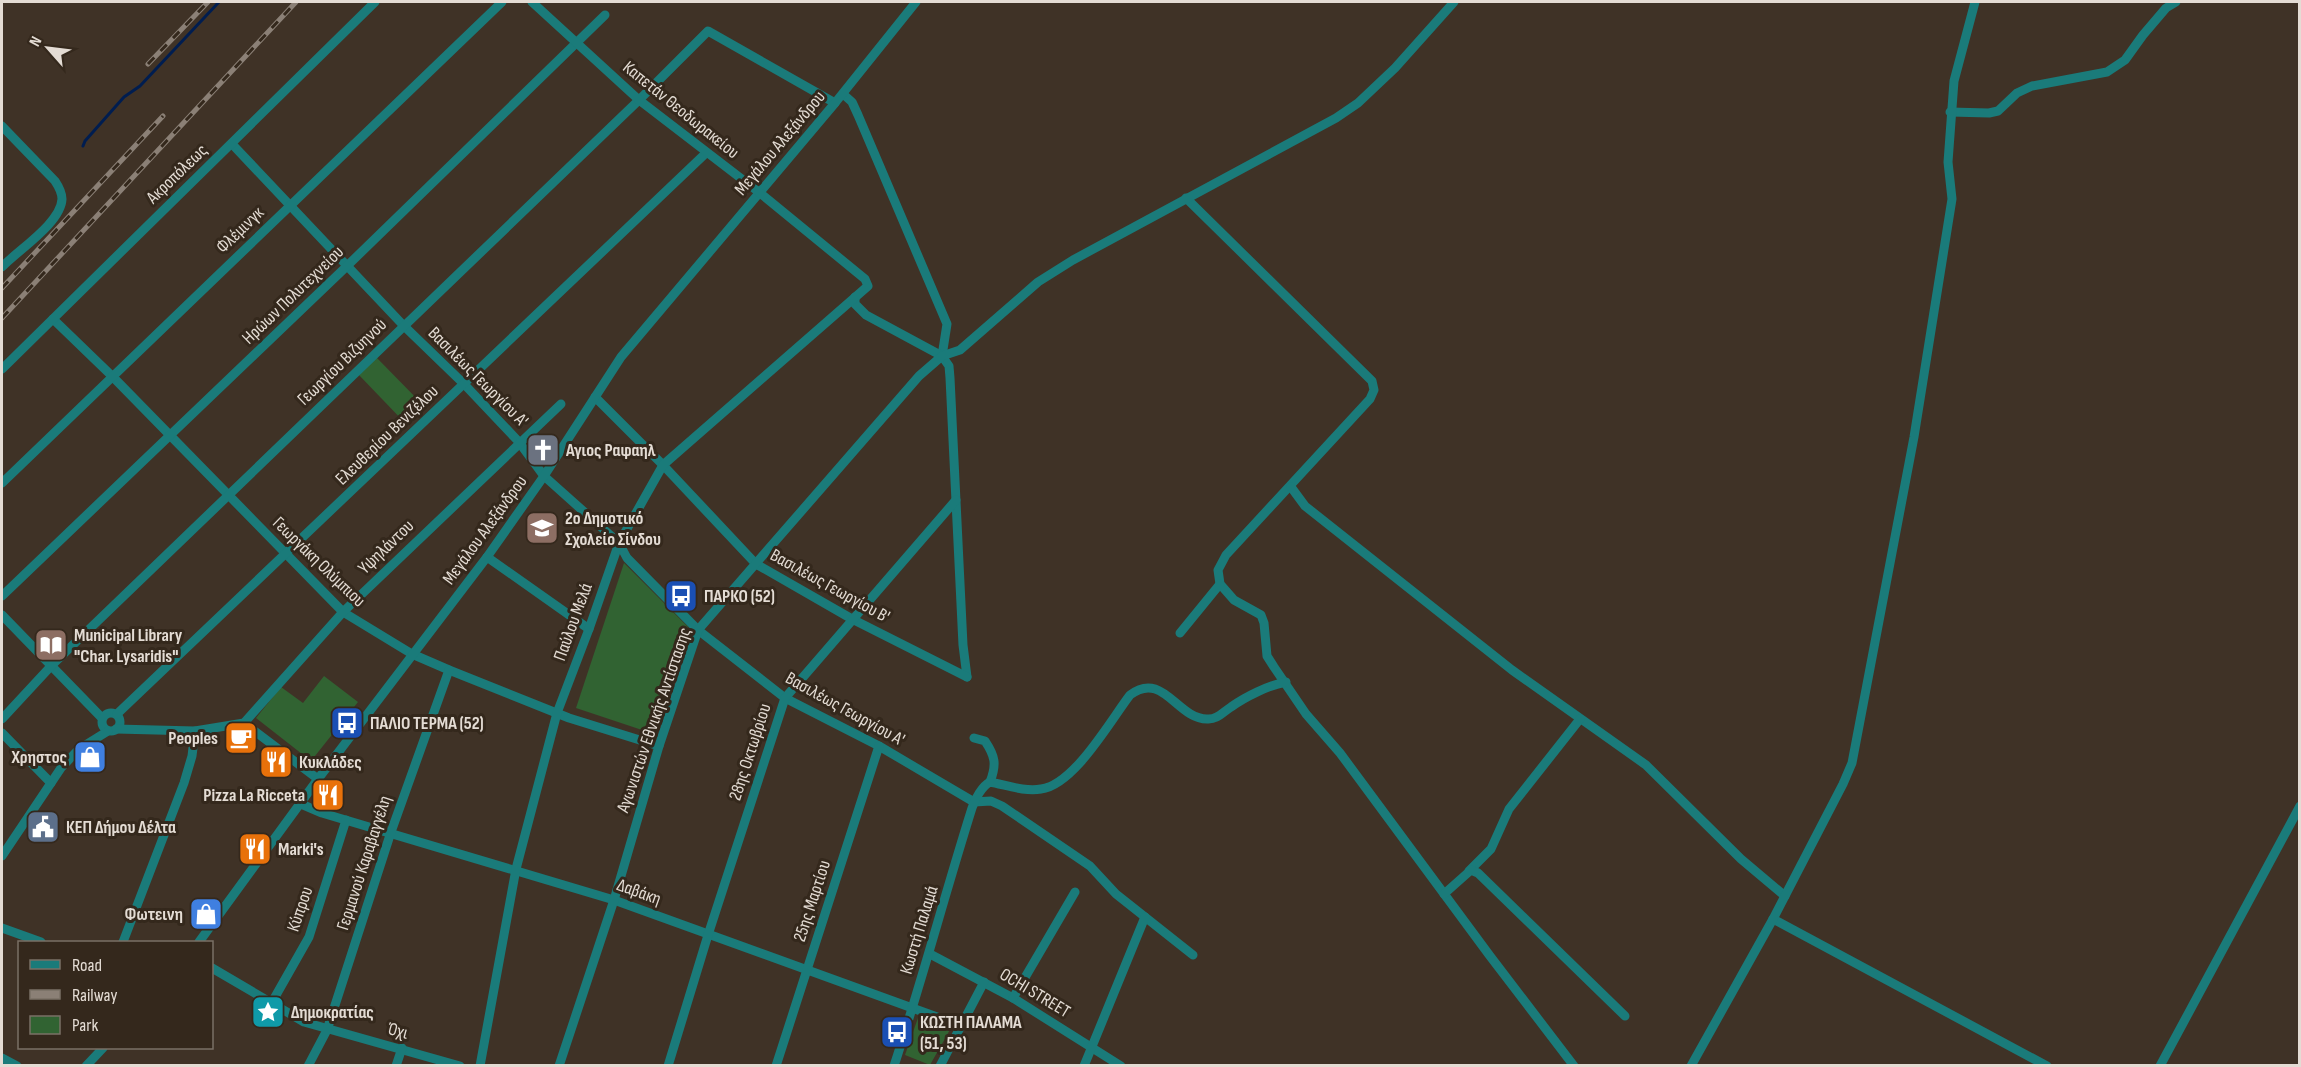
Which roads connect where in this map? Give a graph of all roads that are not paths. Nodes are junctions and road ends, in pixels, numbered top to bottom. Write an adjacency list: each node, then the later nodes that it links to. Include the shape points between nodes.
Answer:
1 (375, 2): 15 (street, Ακροπόλεως)
2 (502, 2): 19 (street, Φλέμινγκ)
3 (532, 2): 9 (street, Καπετάν Θεοδωρακείου)
4 (916, 2): 10 (street, Μεγάλου Αλεξάνδρου)
5 (1454, 2): 18 (street, Αγωνιστών Εθνικής Αντίστασης, via 1358,103)
6 (1975, 2): 13 (street)
7 (2176, 2): 13 (street, via 2143,34 2125,60 2107,72 2032,86 1998,111)
8 (605, 15): 9 (street, Ηρώων Πολυτεχνείου)
9 (576, 44): 11 (street, Καπετάν Θεοδωρακείου); 20 (street, Ηρώων Πολυτεχνείου)
10 (843, 94): 12 (street, Μεγάλου Αλεξάνδρου); 26 (street, via 858,115 947,324)
11 (639, 100): 12 (street, Γεωργίου Βιζυηνού, via 708,32); 16 (street, Καπετάν Θεοδωρακείου); 25 (street, Γεωργίου Βιζυηνού)
12 (836, 103): 17 (street, Μεγάλου Αλεξάνδρου)
13 (1950, 112): 82 (street, via 1948,162 1952,199 1914,437 1852,763)
14 (2, 126): 21 (street, via 55,182 62,201 51,222)
15 (232, 144): 19 (street, Βασιλέως Γεωργίου Α'); 24 (street, Ακροπόλεως)
16 (706, 153): 17 (street, Καπετάν Θεοδωρακείου); 29 (street, Ελευθερίου Βενιζέλου)
17 (760, 193): 22 (street, Καπετάν Θεοδωρακείου, via 865,279); 30 (street, Μεγάλου Αλεξάνδρου, via 621,357)
18 (1186, 198): 26 (street, Αγωνιστών Εθνικής Αντίστασης, via 1038,282 960,350); 37 (street, via 1374,386 1370,399)
19 (290, 204): 20 (street, Βασιλέως Γεωργίου Α'); 28 (street, Φλέμινγκ)
20 (347, 266): 25 (street, Βασιλέως Γεωργίου Α'); 32 (street, Ηρώων Πολυτεχνείου)
21 (2, 267)
22 (868, 286): 23 (street, Παύλου Μελά)
23 (855, 297): 26 (street, via 855,304 866,315); 34 (street, Παύλου Μελά)
24 (53, 319): 27 (street, Ακροπόλεως); 28 (street, Γεωργάκη Ολύμπιου)
25 (403, 325): 29 (street, Βασιλέως Γεωργίου Α'); 38 (street, Γεωργίου Βιζυηνού)
26 (942, 356): 39 (street, via 949,366); 43 (street, Αγωνιστών Εθνικής Αντίστασης, via 919,376)
27 (2, 369)
28 (113, 377): 32 (street, Γεωργάκη Ολύμπιου); 36 (street, Φλέμινγκ)
29 (464, 384): 33 (street, Βασιλέως Γεωργίου Α'); 41 (street, Ελευθερίου Βενιζέλου)
30 (595, 398): 34 (street, Βασιλέως Γεωργίου Β'); 35 (street, Μεγάλου Αλεξάνδρου)
31 (561, 404): 33 (street, Υψηλάντου)
32 (170, 434): 38 (street, Γεωργάκη Ολύμπιου); 45 (street, Ηρώων Πολυτεχνείου)
33 (519, 442): 35 (street, Βασιλέως Γεωργίου Α'); 46 (street, Υψηλάντου)
34 (663, 465): 40 (street, Παύλου Μελά); 43 (street, Βασιλέως Γεωργίου Β')
35 (544, 476): 40 (street, Βασιλέως Γεωργίου Α'); 42 (street, Μεγάλου Αλεξάνδρου)
36 (2, 483)
37 (1291, 487): 44 (street, via 1221,563); 61 (street, via 1305,506)
38 (227, 496): 41 (street, Γεωργάκη Ολύμπιου); 53 (street, Γεωργίου Βιζυηνού)
39 (956, 500): 48 (street, 28ης Οκτωβρίου); 48 (street, Βασιλέως Γεωργίου Β', via 967,677)
40 (619, 543): 49 (street, Παύλου Μελά); 50 (street, Βασιλέως Γεωργίου Α', via 627,558)
41 (286, 555): 46 (street, Γεωργάκη Ολύμπιου); 58 (street, Ελευθερίου Βενιζέλου)
42 (486, 557): 49 (street); 52 (street, Μεγάλου Αλεξάνδρου)
43 (756, 564): 48 (street, Βασιλέως Γεωργίου Β'); 50 (street, Αγωνιστών Εθνικής Αντίστασης)
44 (1220, 584): 51 (street); 55 (street, via 1234,600 1261,615 1267,656)
45 (2, 596)
46 (343, 612): 52 (street, Γεωργάκη Ολύμπιου); 62 (street, Υψηλάντου)
47 (2, 615): 53 (street)
48 (852, 619): 56 (street, 28ης Οκτωβρίου)
49 (589, 629): 57 (street, Παύλου Μελά)
50 (698, 630): 56 (street, Βασιλέως Γεωργίου Α'); 67 (street, Αγωνιστών Εθνικής Αντίστασης)
51 (1180, 633)
52 (412, 654): 54 (street, Γεωργάκη Ολύμπιου); 69 (street, Μεγάλου Αλεξάνδρου)
53 (52, 665): 59 (street); 60 (street, Γεωργίου Βιζυηνού)
54 (449, 670): 57 (street, Γεωργάκη Ολύμπιου); 76 (street, Γερμανού Καραβαγγέλη)
55 (1286, 682): 70 (street, via 1274,684 1208,720 1193,715 1159,690 1145,687 1130,695 1078,766 1055,786 1032,790); 81 (street, via 1306,714 1340,753)
56 (785, 698): 68 (street, Βασιλέως Γεωργίου Α'); 87 (street, 28ης Οκτωβρίου)
57 (557, 712): 67 (street, Γεωργάκη Ολύμπιου); 78 (street, Παύλου Μελά)
58 (117, 714): 59 (street, via 108,712); 63 (street, via 120,722)
59 (102, 718): 63 (street, via 103,727)
60 (2, 719)
61 (1580, 719): 79 (street, via 1509,809 1491,849); 82 (street, via 1646,765 1741,859)
62 (244, 723): 64 (street); 69 (street)
63 (112, 730): 64 (street); 71 (street, via 79,749)
64 (195, 730): 89 (street, via 184,783)
65 (2, 733): 71 (street)
66 (974, 738): 70 (street, via 985,741 994,756)
67 (659, 746): 83 (street, Αγωνιστών Εθνικής Αντίστασης)
68 (879, 746): 72 (street, Βασιλέως Γεωργίου Α'); 94 (street, 25ης Μαρτίου)
69 (318, 779): 73 (street, Μεγάλου Αλεξάνδρου)
70 (990, 782): 72 (street)
71 (51, 783): 77 (street)
72 (974, 802): 84 (street, via 991,801 1002,806 1090,866); 91 (street, Κωστή Παλαμά)
73 (301, 804): 75 (street, Δαβάκη); 90 (street, Μεγάλου Αλεξάνδρου)
74 (2300, 806): 122 (street)
75 (346, 820): 76 (street, Δαβάκη); 97 (street, Κύπρου, via 309,937)
76 (391, 832): 78 (street, Δαβάκη); 101 (street, Γερμανού Καραβαγγέλη)
77 (2, 856)
78 (516, 869): 83 (street, Δαβάκη); 111 (street, Παύλου Μελά)
79 (1469, 871): 81 (street); 99 (street, via 1478,873)
80 (1075, 892): 96 (street)
81 (1444, 894): 119 (street)
82 (1785, 896): 85 (street)
83 (614, 900): 87 (street, Δαβάκη); 112 (street, Αγωνιστών Εθνικής Αντίστασης)
84 (1145, 917): 92 (street); 102 (street)
85 (1773, 919): 120 (street); 121 (street)
86 (2, 928): 88 (street)
87 (708, 934): 94 (street, Δαβάκη); 113 (street, 28ης Οκτωβρίου)
88 (38, 941)
89 (123, 941)
90 (200, 941)
91 (930, 954): 95 (street, OCHI STREET); 98 (street, Κωστή Παλαμά)
92 (1192, 955)
93 (213, 969): 97 (street)
94 (807, 969): 98 (street, Δαβάκη); 114 (street, 25ης Μαρτίου)
95 (984, 982): 96 (street, OCHI STREET); 100 (street)
96 (1013, 998): 102 (street, OCHI STREET)
97 (271, 1004): 101 (street)
98 (913, 1009): 100 (street, Δαβάκη); 115 (street, Κωστή Παλαμά)
99 (1625, 1016)
100 (962, 1026): 116 (street)
101 (327, 1030): 103 (street, Όχι); 108 (street, Γερμανού Καραβαγγέλη)
102 (1092, 1046): 117 (street); 118 (street, OCHI STREET)
103 (402, 1048): 109 (street); 110 (street, Όχι)
104 (101, 1049): 107 (street)
105 (2, 1058): 106 (street)
106 (16, 1065)
107 (86, 1065)
108 (308, 1065)
109 (396, 1065)
110 (460, 1065)
111 (480, 1065)
112 (559, 1065)
113 (668, 1065)
114 (776, 1065)
115 (894, 1065)
116 (940, 1065)
117 (1084, 1065)
118 (1121, 1065)
119 (1574, 1065)
120 (1691, 1065)
121 (2047, 1065)
122 (2160, 1065)

